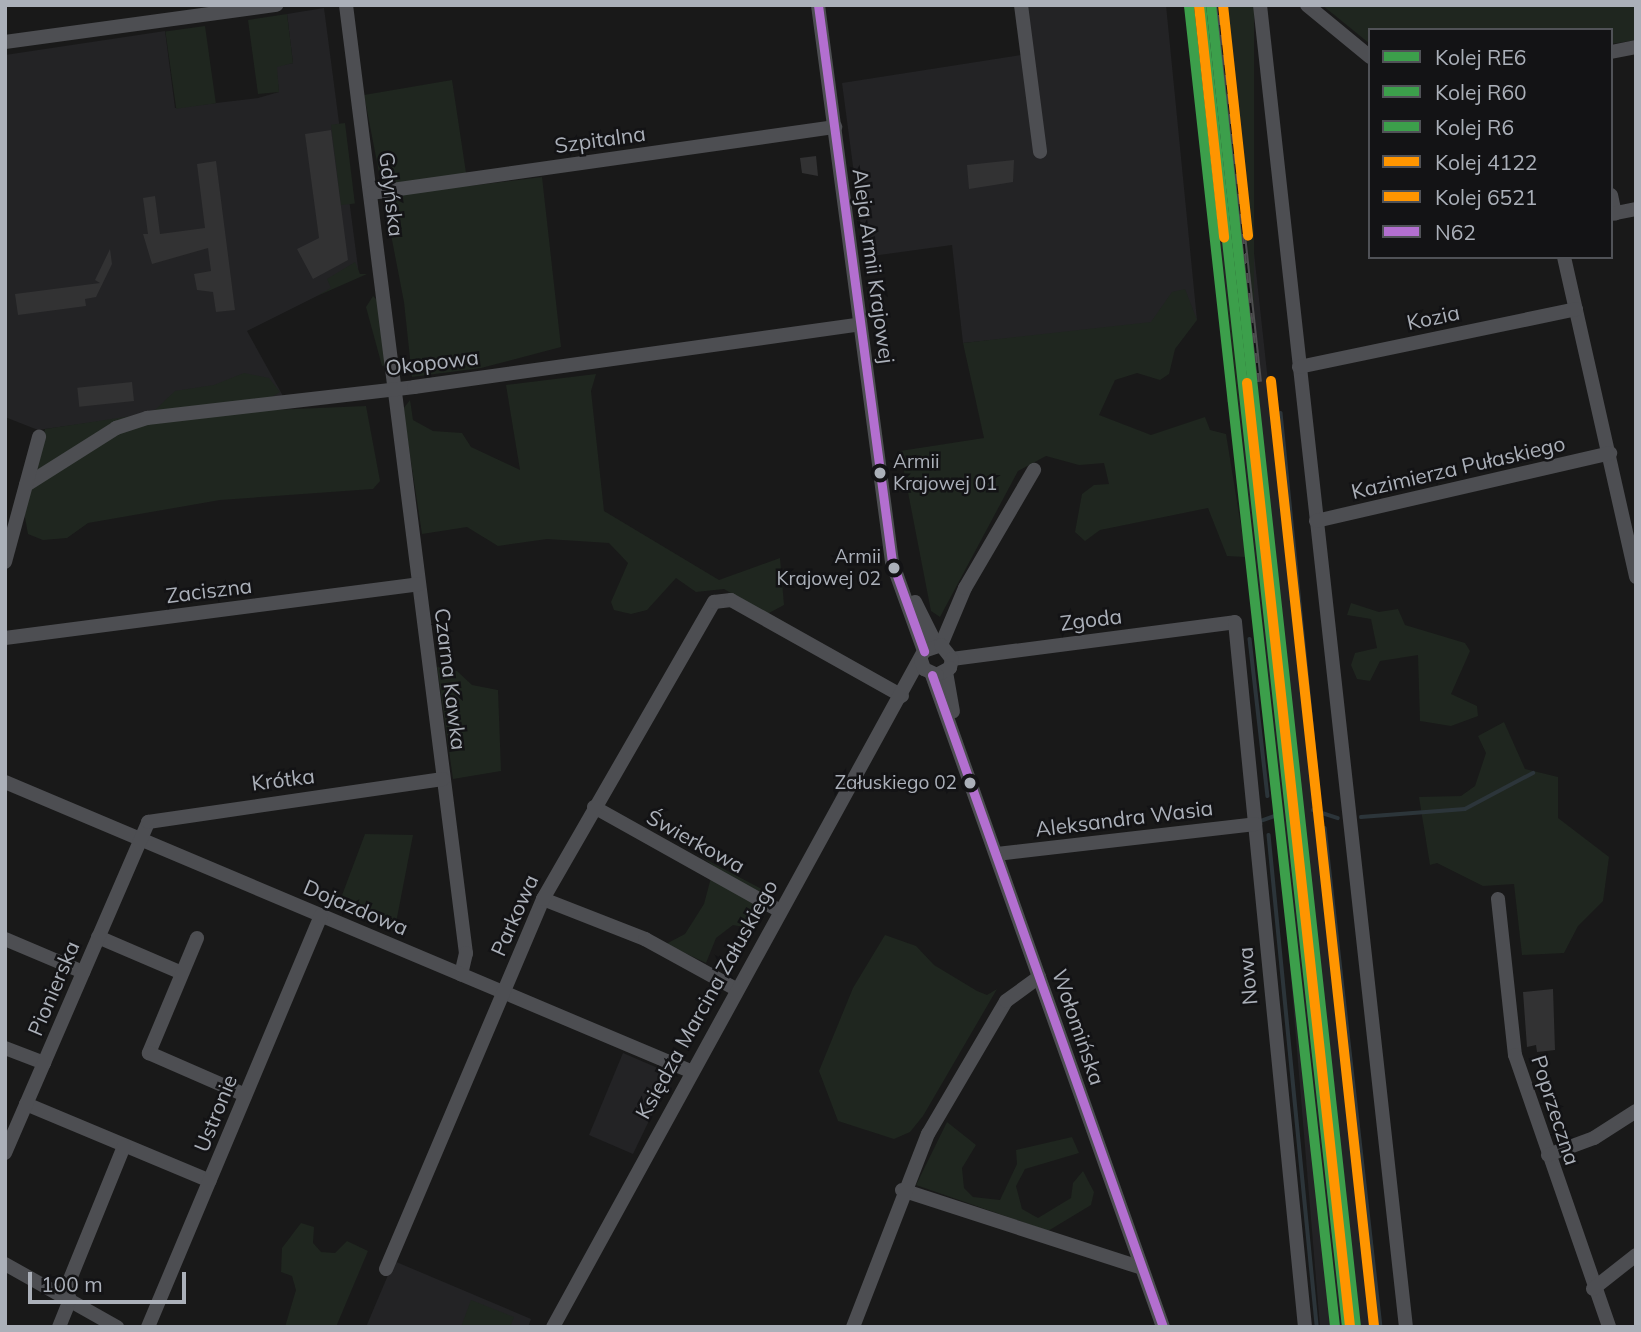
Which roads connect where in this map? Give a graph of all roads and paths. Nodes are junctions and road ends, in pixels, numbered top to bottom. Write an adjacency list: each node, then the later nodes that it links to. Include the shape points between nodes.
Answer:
1 (276, 5): 7 (street)
2 (345, 5): 13 (street, Gdyńska)
3 (818, 5): 11 (street, Aleja Armii Krajowej)
4 (1021, 5): 12 (street)
5 (1260, 5): 19 (street)
6 (1307, 5): 10 (street)
7 (5, 42)
8 (1635, 51): 9 (street)
9 (1613, 52)
10 (1368, 55)
11 (835, 127): 13 (street, Szpitalna); 18 (street, Aleja Armii Krajowej)
12 (1041, 152)
13 (371, 193): 20 (street, Gdyńska)
14 (1636, 209): 15 (street)
15 (1613, 214)
16 (1564, 259): 17 (street)
17 (1576, 309): 19 (street, Kozia); 22 (street)
18 (860, 324): 20 (street, Okopowa); 32 (street, Aleja Armii Krajowej, via 892,562)
19 (1299, 367): 25 (street)
20 (398, 388): 24 (street, Okopowa, via 136,420); 29 (street, Czarna Kawka, via 396,426)
21 (39, 437): 24 (street)
22 (1610, 453): 25 (street, Kazimierza Pułaskiego); 28 (street)
23 (1034, 470): 32 (street, via 965,588)
24 (26, 485): 26 (street)
25 (1315, 516): 77 (street)
26 (9, 534): 27 (street)
27 (5, 562)
28 (1636, 577)
29 (418, 584): 31 (street, Zaciszna); 34 (street, Czarna Kawka)
30 (1235, 622): 32 (street, Zgoda); 37 (street, Nowa)
31 (5, 638)
32 (935, 660): 33 (street, Księdza Marcina Załuskiego); 39 (street, Wołomińska)
33 (902, 696): 36 (street, Parkowa, via 731,600 718,599); 42 (street, Księdza Marcina Załuskiego)
34 (443, 779): 38 (street, Krótka, via 158,816); 49 (street, Czarna Kawka, via 466,953)
35 (5, 782): 38 (street, Dojazdowa)
36 (594, 807): 40 (street, Parkowa); 42 (street, Świerkowa)
37 (1255, 824): 39 (street, Aleksandra Wasia); 76 (street, Nowa)
38 (140, 839): 43 (street, Dojazdowa); 44 (street, Pionierska)
39 (997, 854): 50 (street, Wołomińska)
40 (543, 899): 51 (street, via 645,939); 52 (street, Parkowa)
41 (1498, 899): 61 (street, Poprzeczna, via 1515,1055)
42 (780, 911): 51 (street, Księdza Marcina Załuskiego)
43 (321, 915): 49 (street, Dojazdowa); 56 (street, Ustronie)
44 (98, 937): 47 (street, Pionierska); 48 (street)
45 (197, 938): 48 (street)
46 (5, 939): 47 (street)
47 (83, 972): 54 (street, Pionierska)
48 (182, 973): 56 (street, via 149,1053)
49 (461, 974): 52 (street, Dojazdowa)
50 (1039, 977): 63 (street, via 1006,1001); 66 (street, Wołomińska)
51 (736, 989): 55 (street, Księdza Marcina Załuskiego)
52 (503, 992): 55 (street, Dojazdowa); 67 (street, Parkowa)
53 (5, 1048): 54 (street)
54 (44, 1063): 57 (street, Pionierska)
55 (690, 1071): 73 (street, Księdza Marcina Załuskiego)
56 (245, 1095): 62 (street, Ustronie)
57 (26, 1104): 59 (street); 60 (street, Pionierska)
58 (1636, 1111): 61 (street, via 1594,1138)
59 (124, 1146): 62 (street); 69 (street, via 66,1289)
60 (5, 1153)
61 (1548, 1155): 68 (street, Poprzeczna)
62 (210, 1181): 72 (street, Ustronie)
63 (902, 1190): 66 (street); 74 (street)
64 (1636, 1255): 68 (street)
65 (5, 1264): 69 (street)
66 (1139, 1267): 75 (street, Wołomińska)
67 (386, 1269)
68 (1594, 1289): 78 (street, Poprzeczna)
69 (70, 1300): 70 (street); 71 (street)
70 (59, 1327)
71 (117, 1327)
72 (148, 1327)
73 (553, 1327)
74 (853, 1327)
75 (1163, 1327)
76 (1305, 1327)
77 (1406, 1327)
78 (1609, 1327)

